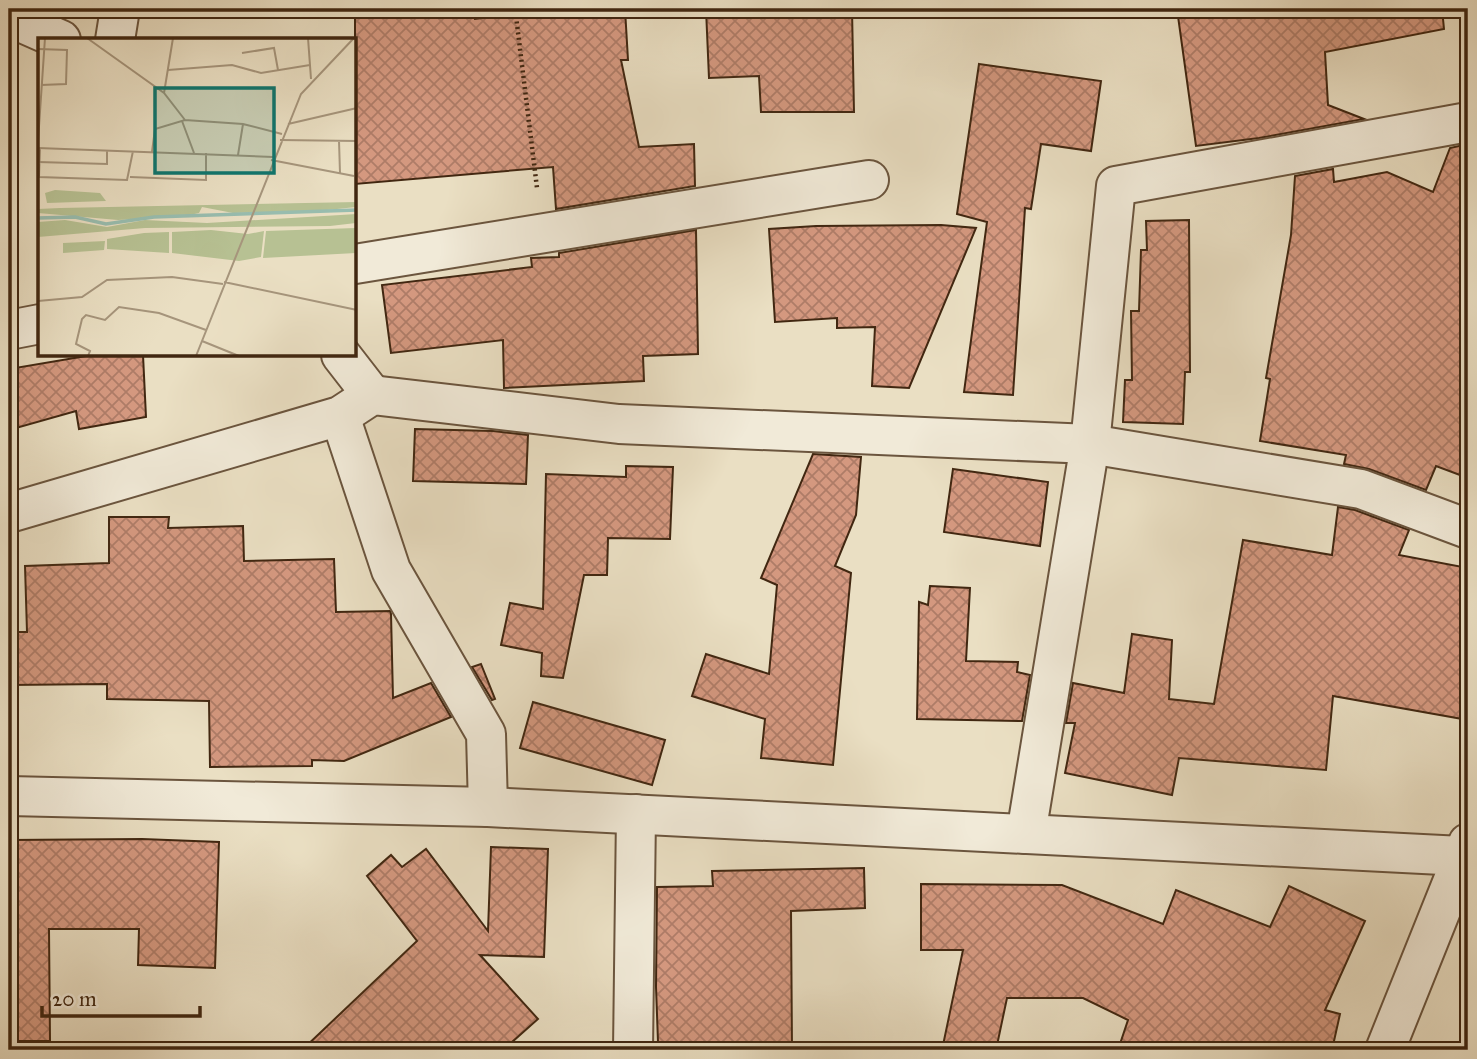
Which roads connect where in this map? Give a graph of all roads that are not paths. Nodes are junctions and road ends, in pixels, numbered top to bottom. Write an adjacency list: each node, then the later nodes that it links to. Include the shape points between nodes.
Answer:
1 (120, 9): 4 (street)
2 (9, 17): 3 (street)
3 (56, 38)
4 (115, 38)
5 (1468, 122): 13 (street, via 1116,186)
6 (869, 180): 7 (street)
7 (357, 264)
8 (38, 324): 9 (street)
9 (9, 330)
10 (343, 357): 11 (street)
11 (372, 396): 12 (street); 13 (street, via 619,424)
12 (340, 416): 14 (street); 17 (street, via 391,570 486,733)
13 (1090, 444): 15 (street, via 1361,489); 19 (street)
14 (9, 513)
15 (1468, 528)
16 (9, 796): 17 (street)
17 (488, 807): 18 (street)
18 (636, 814): 19 (street); 22 (street)
19 (1026, 835): 20 (street)
20 (1465, 850): 21 (street)
21 (1457, 899): 23 (street)
22 (633, 1050)
23 (1384, 1050)

